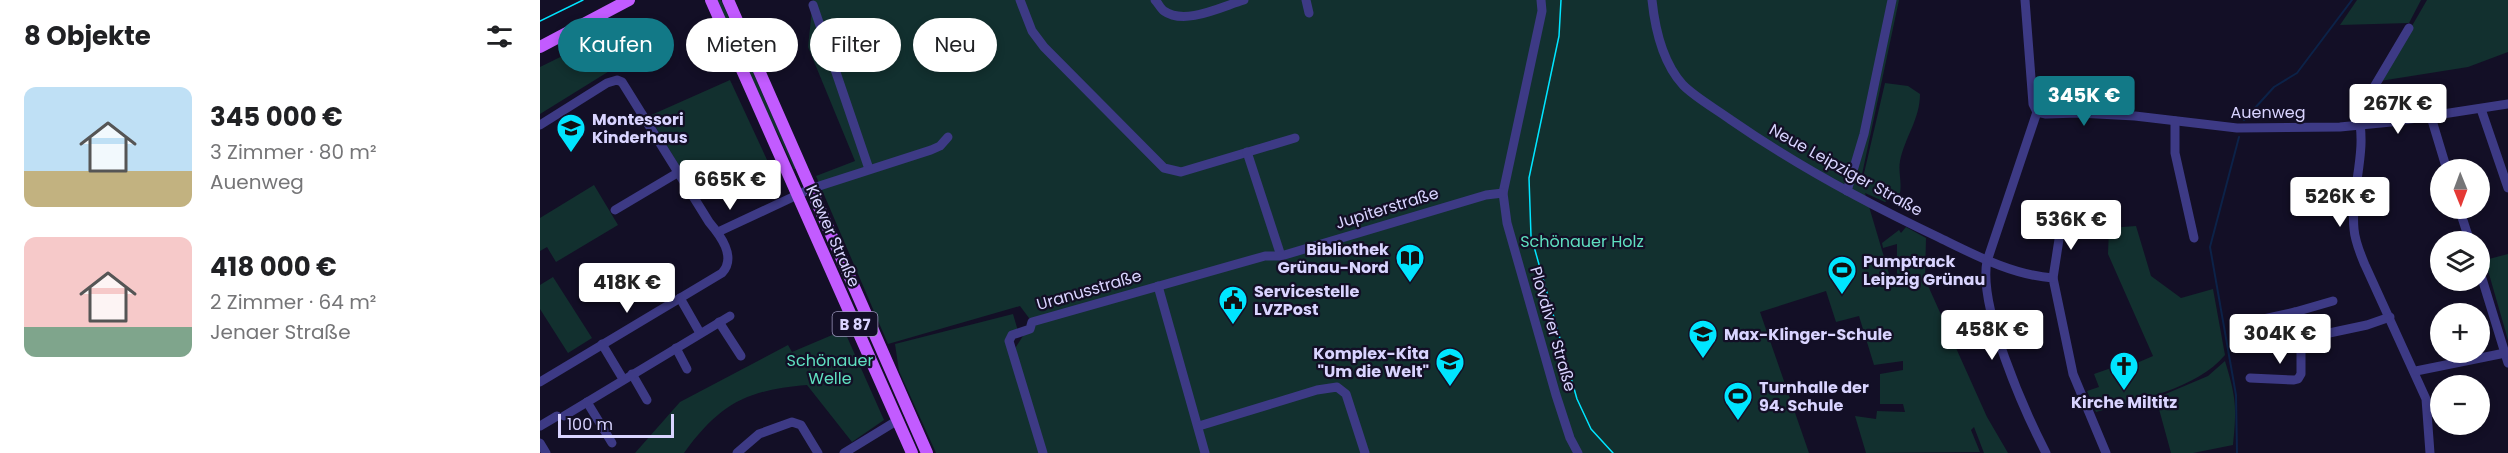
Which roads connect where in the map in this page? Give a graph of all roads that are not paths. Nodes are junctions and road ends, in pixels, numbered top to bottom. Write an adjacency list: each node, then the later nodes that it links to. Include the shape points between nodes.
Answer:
1 (629, 0): 15 (main road)
2 (711, 0): 33 (main road, Kiewer Straße / B 87)
3 (728, 0): 30 (main road, Kiewer Straße / B 87)
4 (1020, 0): 25 (street, via 1032,31 1044,47 1164,168 1181,172)
5 (1155, 0): 6 (street, via 1165,12 1181,16)
6 (1244, 0)
7 (1306, 0): 13 (street)
8 (1541, 0): 32 (street, Plovdiver Straße, via 1542,11)
9 (1652, 0): 31 (street, Neue Leipziger Straße, via 1663,49 1684,86 1770,147)
10 (1892, 0): 31 (street, via 1864,134)
11 (2025, 0): 18 (street, via 2033,104)
12 (813, 5): 27 (street)
13 (1309, 13)
14 (2409, 28): 22 (street, via 2358,114)
15 (540, 47)
16 (2508, 105): 17 (street, Auenweg)
17 (2481, 109): 19 (street, Auenweg); 29 (street)
18 (2037, 112): 20 (street, Auenweg); 39 (street)
19 (2431, 117): 22 (street, Auenweg); 26 (street)
20 (2175, 121): 22 (street, Auenweg, via 2237,128); 37 (street, via 2175,153)
21 (540, 125): 28 (street, via 617,80 625,85)
22 (2361, 125): 47 (street, via 2355,236)
23 (948, 137): 27 (street, via 931,150)
24 (1295, 138): 25 (street)
25 (1247, 152): 38 (street)
26 (2444, 159)
27 (869, 169): 30 (street)
28 (679, 172): 34 (street); 36 (street)
29 (2508, 188)
30 (810, 189): 33 (street); 74 (main road, Kiewer Straße / B 87)
31 (1847, 191): 39 (street, Neue Leipziger Straße)
32 (1503, 193): 38 (street, Jupiterstraße); 78 (street, Plovdiver Straße, via 1507,223 1559,405)
33 (796, 195): 36 (street); 64 (main road, Kiewer Straße / B 87)
34 (615, 210)
35 (2062, 220): 40 (street)
36 (718, 232): 43 (street, via 728,257 725,269)
37 (2194, 238)
38 (1281, 256): 41 (street, Jupiterstraße, via 1264,256)
39 (1987, 261): 40 (street, Neue Leipziger Straße); 79 (street, via 1986,294 2008,368)
40 (2054, 278): 80 (street, via 2073,374)
41 (1158, 286): 66 (street, Uranusstraße); 75 (street, Uranusstraße, via 1032,322 1030,329 1012,336 1010,348)
42 (2486, 291): 54 (street)
43 (680, 298): 50 (street); 52 (street)
44 (2333, 301): 45 (street)
45 (2295, 312): 48 (street); 51 (street)
46 (730, 316): 49 (street)
47 (2390, 317): 51 (street); 58 (street)
48 (2259, 320)
49 (720, 322): 50 (street); 55 (street)
50 (700, 333): 53 (street)
51 (2301, 339): 60 (street, via 2298,379)
52 (602, 344): 59 (street); 61 (street)
53 (676, 348): 57 (street); 59 (street)
54 (2505, 352): 56 (street); 58 (street)
55 (741, 356)
56 (2508, 363)
57 (687, 369)
58 (2416, 371): 81 (street, via 2428,405)
59 (628, 377): 62 (street); 63 (street)
60 (2250, 378)
61 (540, 382)
62 (647, 400)
63 (587, 402): 65 (street); 68 (street)
64 (898, 420): 72 (street); 73 (main road, Kiewer Straße / B 87)
65 (540, 426)
66 (1199, 426): 76 (street, Uranusstraße); 77 (street, via 1337,387 1346,394)
67 (540, 443): 69 (street)
68 (612, 443)
69 (546, 453)
70 (737, 453): 71 (street, via 759,434 792,422 801,425)
71 (818, 453)
72 (844, 453)
73 (912, 453)
74 (927, 453)
75 (1043, 453)
76 (1205, 453)
77 (1365, 453)
78 (1578, 453)
79 (2046, 453)
80 (2106, 453)
81 (2430, 453)

